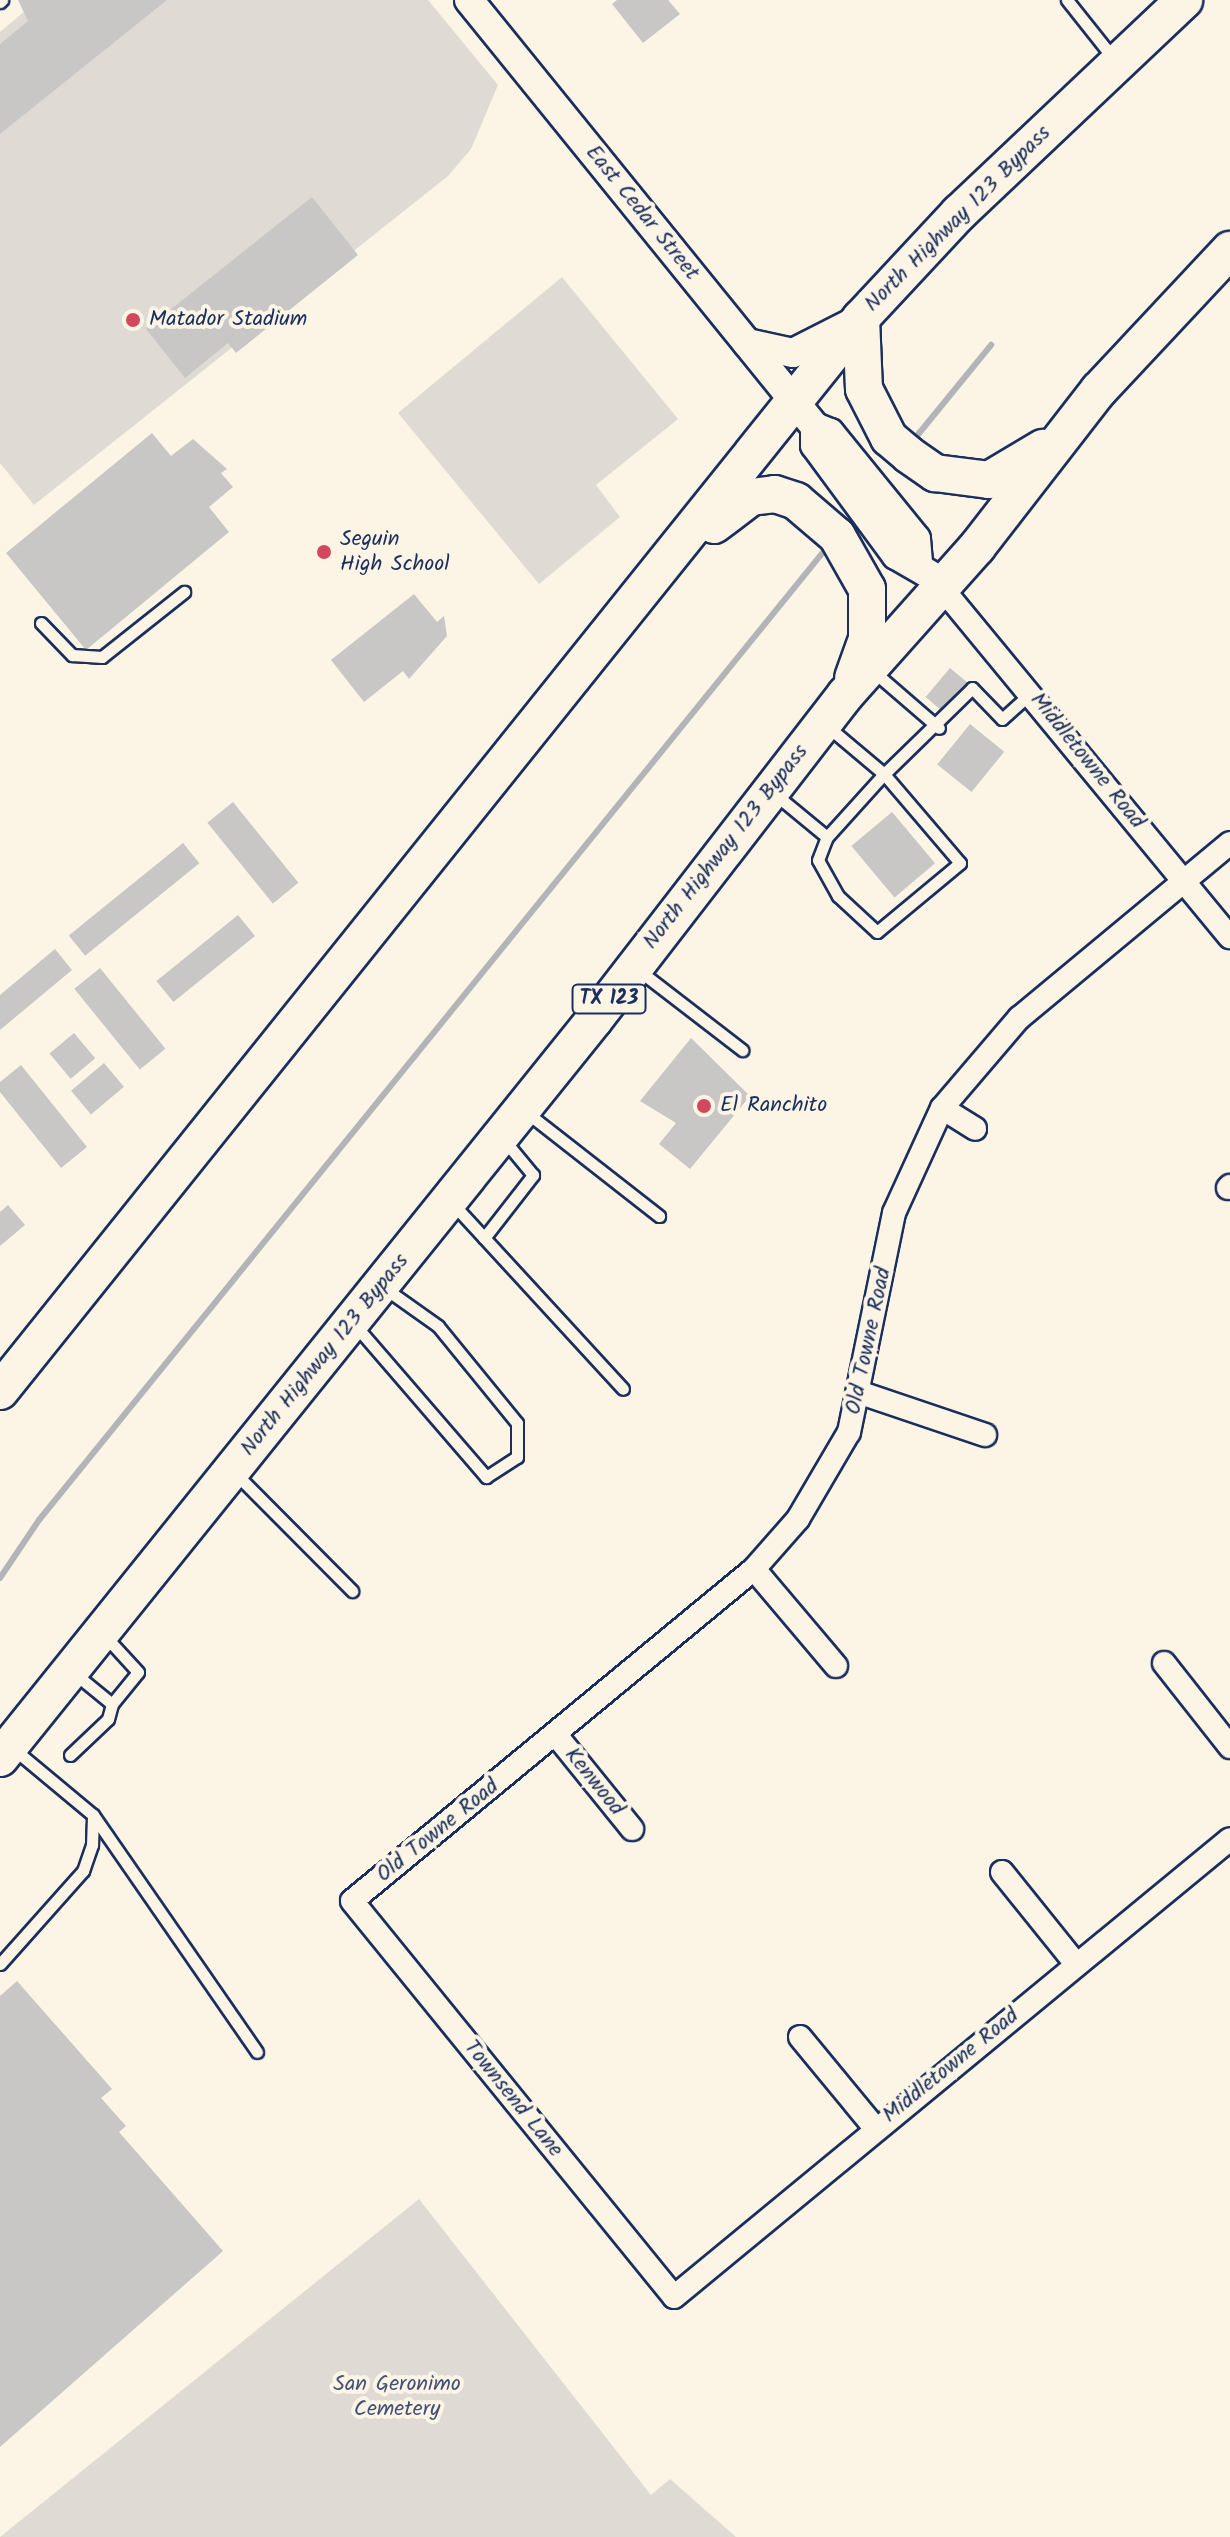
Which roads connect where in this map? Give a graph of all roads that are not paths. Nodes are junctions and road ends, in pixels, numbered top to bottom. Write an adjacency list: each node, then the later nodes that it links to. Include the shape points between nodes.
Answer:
1 (469, 0): 7 (street, East Cedar Street)
2 (1067, 0): 4 (lane)
3 (1184, 0): 4 (main road, North Highway 123 Bypass)
4 (1117, 62): 6 (main road, North Highway 123 Bypass)
5 (1230, 250): 9 (main road, North Highway 123 Bypass / TX 123)
6 (861, 318): 7 (street, via 793,353); 8 (main road, North Highway 123 Bypass); 9 (main road, via 864,389 875,417 935,473 959,480 1005,474)
7 (747, 343): 8 (street, East Cedar Street)
8 (805, 414): 10 (street, East Cedar Street, via 830,433 916,539); 12 (main road, North Highway 123 Bypass)
9 (1078, 415): 10 (main road, North Highway 123 Bypass / TX 123)
10 (930, 574): 14 (main road, North Highway 123 Bypass / TX 123); 15 (street, Middletowne Road)
11 (184, 592): 13 (lane, via 102,657 72,655)
12 (646, 594): 14 (main road, via 751,497 796,501 837,536 867,589 867,639); 35 (main road, North Highway 123 Bypass)
13 (41, 623)
14 (858, 681): 16 (main road, North Highway 123 Bypass / TX 123); 17 (lane)
15 (1033, 692): 17 (lane, via 1002,719 972,688); 22 (street, Middletowne Road)
16 (823, 723): 18 (lane); 19 (main road, North Highway 123 Bypass / TX 123)
17 (939, 728): 18 (lane)
18 (884, 774): 20 (lane); 20 (lane, via 960,863 877,932 838,896 818,860)
19 (769, 789): 20 (lane); 24 (main road, North Highway 123 Bypass / TX 123)
20 (827, 837)
21 (1230, 843): 22 (street, Old Towne Road)
22 (1183, 881): 23 (street, Middletowne Road); 26 (street, Old Towne Road, via 1019,1018)
23 (1230, 937)
24 (633, 966): 25 (lane); 27 (main road, North Highway 123 Bypass / TX 123)
25 (742, 1050)
26 (942, 1108): 28 (street); 36 (street, Old Towne Road, via 894,1213)
27 (512, 1123): 29 (main road, North Highway 123 Bypass / TX 123); 30 (lane); 31 (lane, via 533,1175)
28 (975, 1129)
29 (450, 1201): 31 (lane); 32 (main road, North Highway 123 Bypass / TX 123)
30 (659, 1216)
31 (484, 1238): 34 (lane)
32 (381, 1286): 33 (main road, North Highway 123 Bypass / TX 123); 33 (lane, via 438,1326 517,1423 517,1457 486,1477)
33 (352, 1322): 38 (main road, North Highway 123 Bypass / TX 123)
34 (623, 1389)
35 (0, 1391)
36 (861, 1393): 37 (street); 39 (street, Old Towne Road, via 829,1476)
37 (985, 1435)
38 (232, 1471): 40 (lane); 41 (main road, North Highway 123 Bypass / TX 123)
39 (754, 1569): 43 (street); 46 (street, Old Towne Road)
40 (352, 1591)
41 (102, 1633): 44 (main road, North Highway 123 Bypass / TX 123); 45 (lane, via 138,1672)
42 (1164, 1663): 47 (street)
43 (836, 1666)
44 (71, 1671): 45 (lane); 48 (main road, North Highway 123 Bypass / TX 123)
45 (112, 1704): 49 (lane, via 108,1719)
46 (556, 1735): 51 (street, Kenwood); 54 (street, Old Towne Road)
47 (1230, 1747)
48 (5, 1752): 50 (lane)
49 (70, 1755)
50 (93, 1815): 55 (lane, via 83,1871); 58 (lane)
51 (632, 1829)
52 (1230, 1839): 56 (street, Middletowne Road)
53 (1002, 1872): 56 (street)
54 (352, 1901): 60 (street, Townsend Lane)
55 (0, 1964)
56 (1076, 1964): 59 (street, Middletowne Road)
57 (800, 2037): 59 (street)
58 (257, 2052)
59 (875, 2128): 60 (street, Middletowne Road)
60 (674, 2297)

